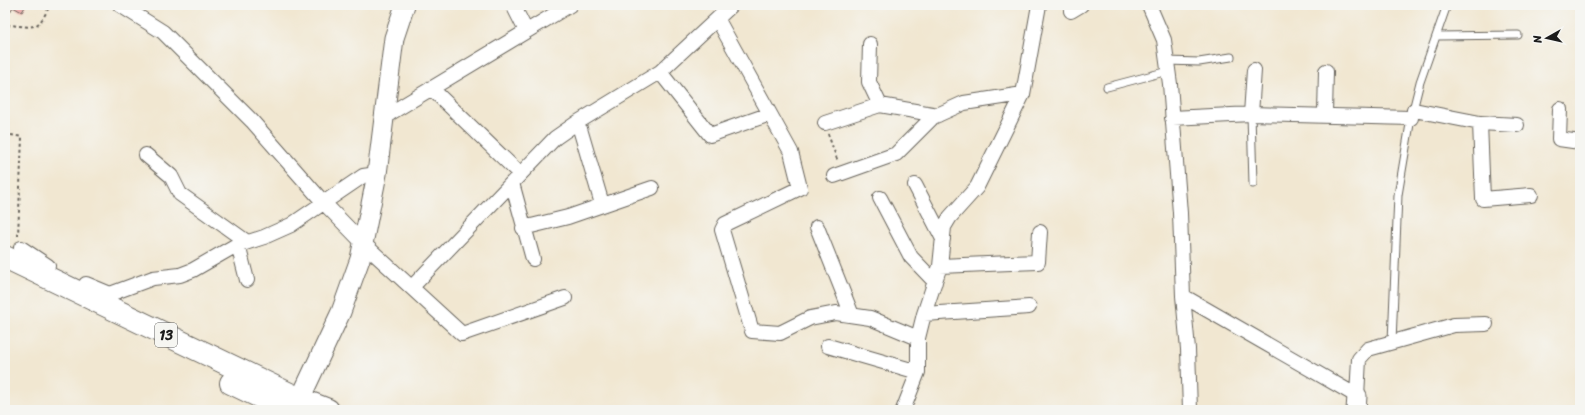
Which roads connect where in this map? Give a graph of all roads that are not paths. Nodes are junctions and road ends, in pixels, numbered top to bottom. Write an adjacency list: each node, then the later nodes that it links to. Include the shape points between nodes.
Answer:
1 (120, 5): 45 (street, via 141,17 168,38 252,121)
2 (405, 5): 29 (street, via 394,38)
3 (513, 5): 10 (street)
4 (570, 5): 10 (street)
5 (732, 5): 9 (street)
6 (1038, 5): 21 (street)
7 (1149, 5): 15 (street, via 1164,40)
8 (1448, 5): 12 (lane)
9 (718, 20): 18 (street); 24 (street)
10 (526, 31): 20 (street)
11 (1518, 35): 12 (lane)
12 (1437, 36): 27 (lane, via 1420,82)
13 (870, 44): 22 (street, via 869,82)
14 (1231, 58): 15 (lane)
15 (1167, 66): 19 (lane); 30 (street)
16 (1254, 70): 25 (street)
17 (1326, 71): 26 (street)
18 (660, 72): 24 (street, via 710,135); 31 (street)
19 (1108, 87)
20 (431, 88): 29 (street); 39 (street)
21 (1023, 94): 28 (street, via 964,103); 50 (street, via 977,187 950,217 944,227)
22 (880, 105): 28 (street); 33 (street)
23 (1560, 109): 35 (street, via 1559,139)
24 (770, 114): 65 (street, via 791,152 800,188 725,224 722,230 752,331 780,333 810,318 836,313)
25 (1251, 114): 26 (street); 30 (street); 40 (lane)
26 (1325, 114): 27 (street)
27 (1412, 114): 32 (street); 68 (lane, via 1398,195)
28 (938, 115): 38 (street, via 896,154)
29 (384, 117): 37 (street)
30 (1172, 118): 61 (street, via 1180,213)
31 (578, 122): 39 (street, via 555,138); 46 (street)
32 (1480, 122): 34 (street); 43 (street, via 1483,199)
33 (825, 124)
34 (1517, 125)
35 (1580, 142)
36 (146, 154): 51 (street, via 171,176 180,194)
37 (377, 174): 45 (street, via 363,176); 52 (street)
38 (838, 175)
39 (516, 179): 48 (street); 60 (street)
40 (1253, 184)
41 (915, 185): 50 (street)
42 (652, 188): 46 (street)
43 (1531, 195)
44 (880, 198): 59 (street, via 911,257)
45 (324, 203): 51 (street, via 291,225); 52 (street)
46 (602, 204): 48 (street, via 568,217)
47 (817, 227): 65 (street)
48 (523, 228): 54 (street)
49 (1040, 232): 55 (street, via 1038,262)
50 (943, 238): 55 (street)
51 (242, 244): 56 (street, via 180,275 153,278 110,294); 58 (street)
52 (364, 244): 60 (street); 72 (street, via 341,312)
53 (13, 253): 56 (main road, 13)
54 (533, 259)
55 (940, 266): 59 (street)
56 (46, 271): 72 (main road, 13)
57 (5, 273): 72 (main road, 13)
58 (247, 280)
59 (935, 282): 64 (street)
60 (412, 287): 62 (street, via 462,334)
61 (1183, 296): 71 (street); 75 (street)
62 (566, 298)
63 (1029, 307): 64 (street)
64 (924, 314): 67 (street)
65 (852, 315): 67 (street, via 870,318)
66 (1486, 324): 68 (street, via 1454,325)
67 (918, 338): 70 (street)
68 (1392, 342): 71 (street, via 1368,349 1359,359)
69 (828, 346): 70 (street)
70 (918, 372): 74 (street)
71 (1356, 403)
72 (294, 406): 73 (main road, 13)
73 (328, 410)
74 (902, 410)
75 (1190, 410)

